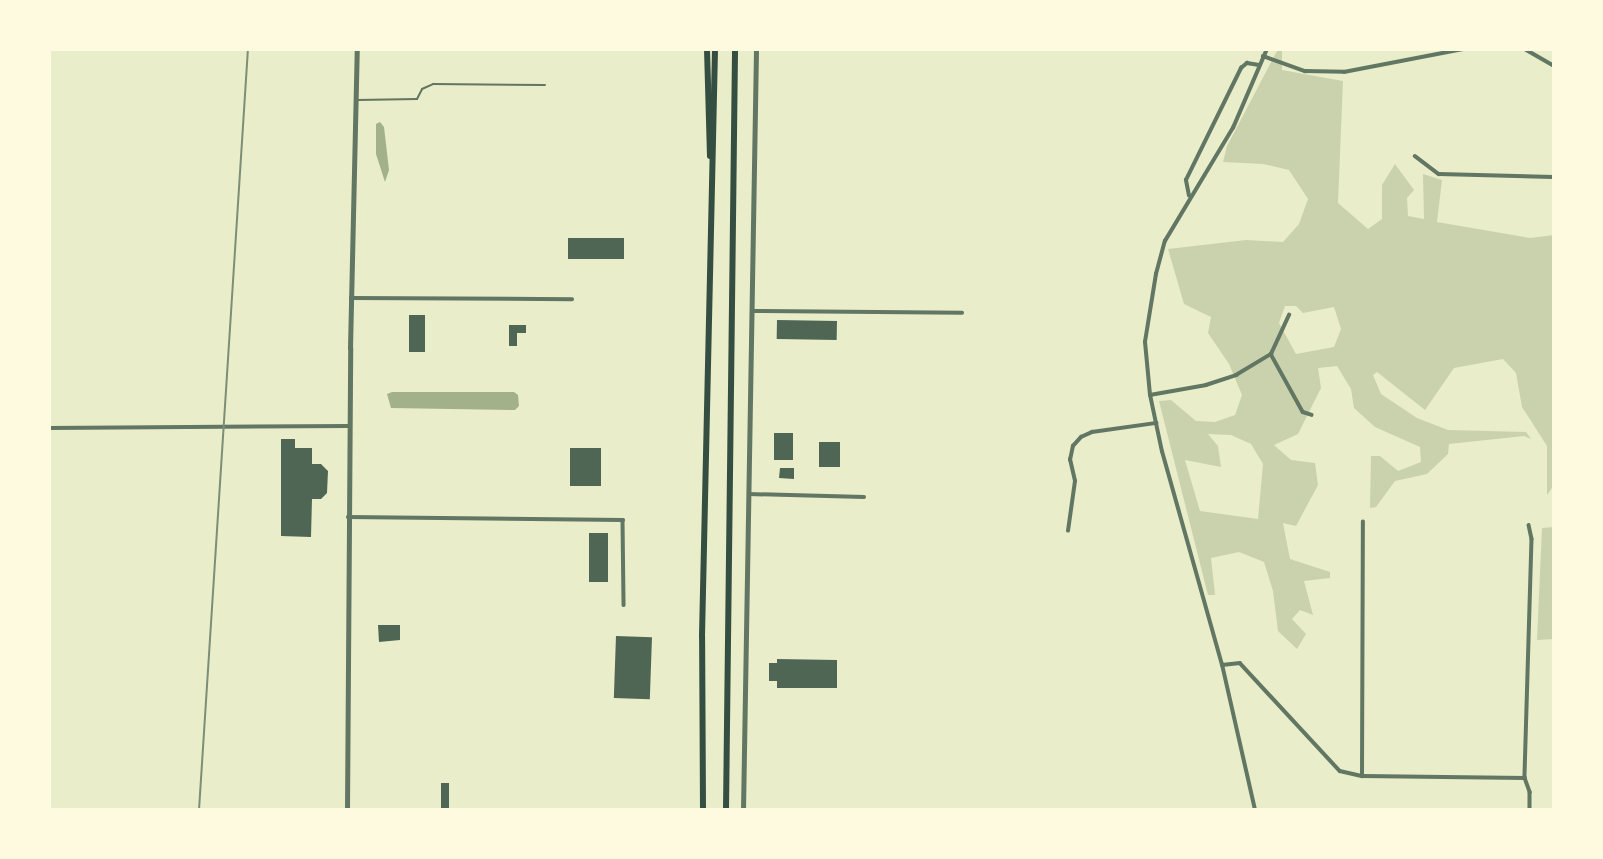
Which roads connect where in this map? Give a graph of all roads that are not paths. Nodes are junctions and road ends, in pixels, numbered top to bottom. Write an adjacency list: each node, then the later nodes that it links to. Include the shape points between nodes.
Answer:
1 (357, 49): 13 (street)
2 (707, 49): 17 (highway)
3 (715, 49): 17 (highway)
4 (735, 49): 41 (highway)
5 (756, 49): 20 (street)
6 (1267, 49): 9 (street)
7 (1463, 49): 9 (street, via 1344,72 1305,71)
8 (1525, 49): 11 (street)
9 (1263, 56): 10 (street)
10 (1259, 65): 16 (street, via 1233,128); 16 (street, via 1247,63 1241,68 1186,180)
11 (1554, 66)
12 (545, 85): 13 (lane, via 433,84 422,89 417,99)
13 (356, 100): 18 (street)
14 (1415, 156): 15 (street, via 1439,174)
15 (1554, 176)
16 (1189, 198): 24 (street, via 1165,241 1156,274 1145,342)
17 (713, 200): 40 (highway, via 702,636)
18 (351, 298): 19 (street); 27 (street)
19 (572, 299)
20 (752, 311): 21 (street); 29 (street)
21 (962, 313)
22 (1289, 315): 23 (street)
23 (1271, 354): 24 (street, via 1236,375); 25 (street, via 1303,412)
24 (1150, 395): 26 (street)
25 (1312, 415)
26 (1156, 423): 34 (street, via 1092,432 1073,446 1070,460 1075,481); 36 (street)
27 (349, 426): 28 (street); 31 (street)
28 (49, 428)
29 (749, 494): 30 (street); 42 (street)
30 (864, 498)
31 (348, 517): 35 (street, via 624,520); 39 (street)
32 (1363, 522): 37 (street)
33 (1528, 525): 38 (street, via 1532,539)
34 (1068, 531)
35 (624, 605)
36 (1222, 665): 37 (street, via 1240,663 1340,771); 43 (street)
37 (1362, 776): 38 (street)
38 (1525, 778): 44 (street)
39 (347, 810)
40 (703, 810)
41 (726, 810)
42 (743, 810)
43 (1255, 810)
44 (1530, 810)

